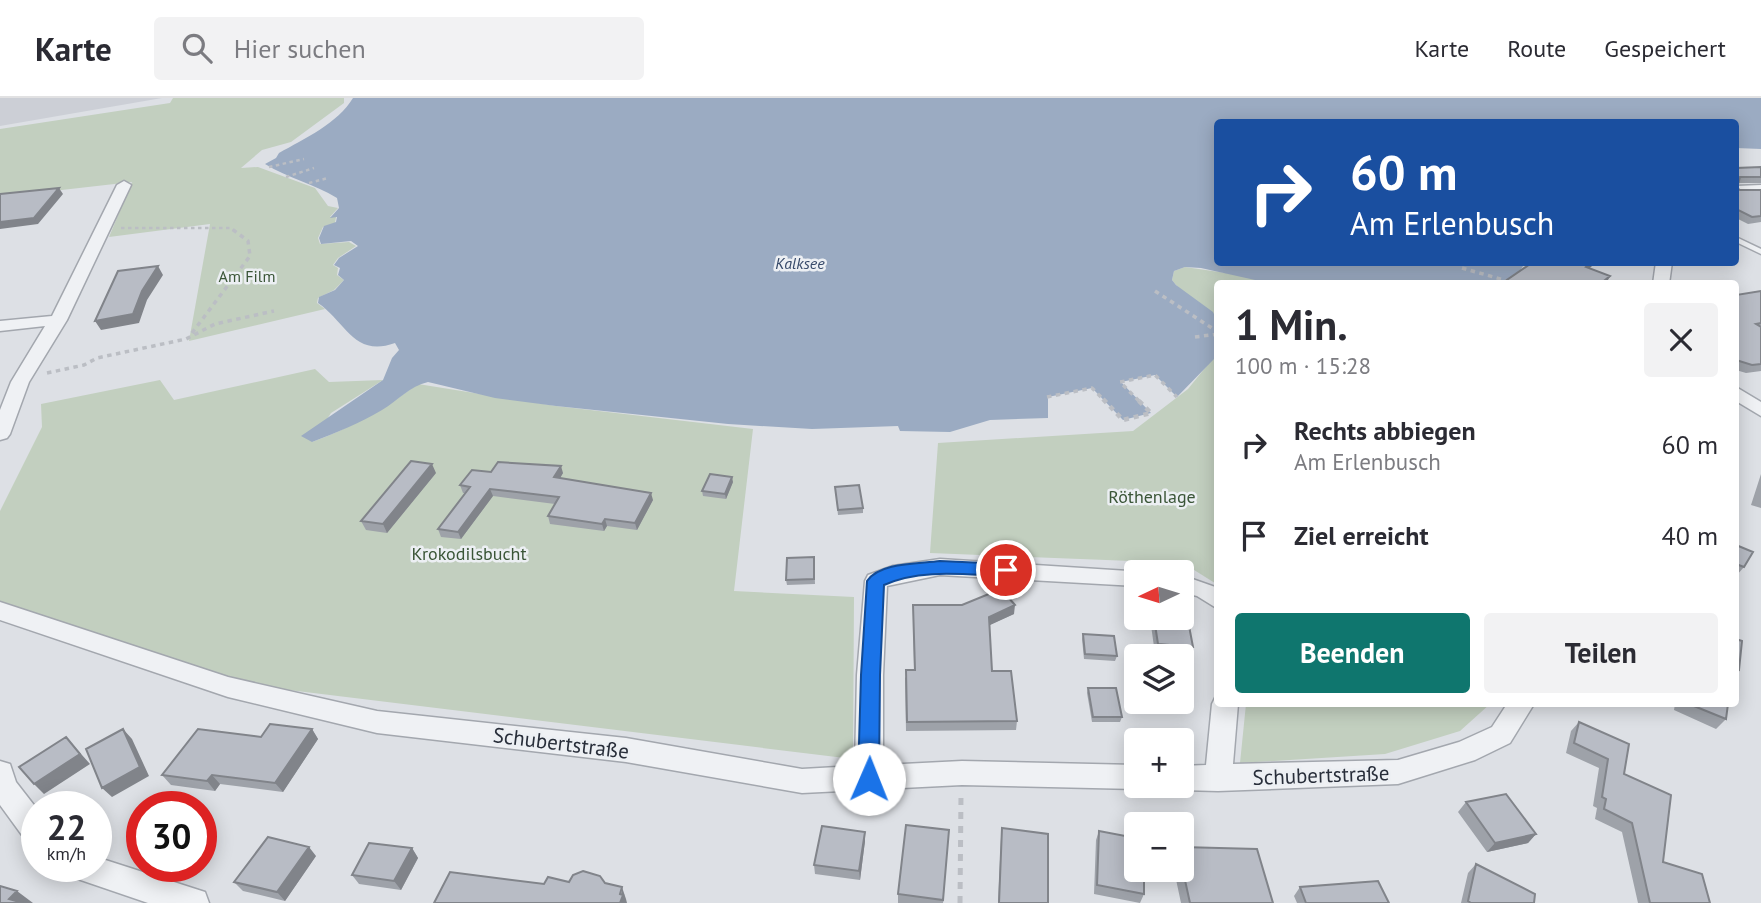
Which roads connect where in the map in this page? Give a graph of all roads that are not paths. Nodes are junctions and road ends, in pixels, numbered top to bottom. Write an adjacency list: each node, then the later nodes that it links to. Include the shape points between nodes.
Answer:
1 (124, 185): 6 (street)
2 (1761, 189): 3 (street)
3 (1739, 190)
4 (1739, 241): 5 (lane)
5 (1761, 252)
6 (59, 320): 7 (street); 8 (street)
7 (0, 326)
8 (22, 380): 9 (street); 12 (street)
9 (0, 388)
10 (1739, 395): 11 (street)
11 (1761, 410)
12 (0, 434)
13 (1124, 577): 22 (street, via 940,568 876,581)
14 (1194, 587): 15 (street)
15 (1214, 597)
16 (0, 611): 22 (street, Schubertstraße, via 228,687 377,722 626,750 802,781)
17 (1225, 707): 23 (street)
18 (1519, 707): 23 (street, Schubertstraße, via 1501,735 1465,752 1398,772)
19 (0, 773): 24 (street, via 4,788)
20 (1124, 777): 22 (street, Schubertstraße, via 961,772)
21 (1194, 778): 23 (street, Schubertstraße)
22 (869, 779)
23 (1218, 779)
24 (21, 811)
25 (112, 876): 26 (street)
26 (194, 903)

